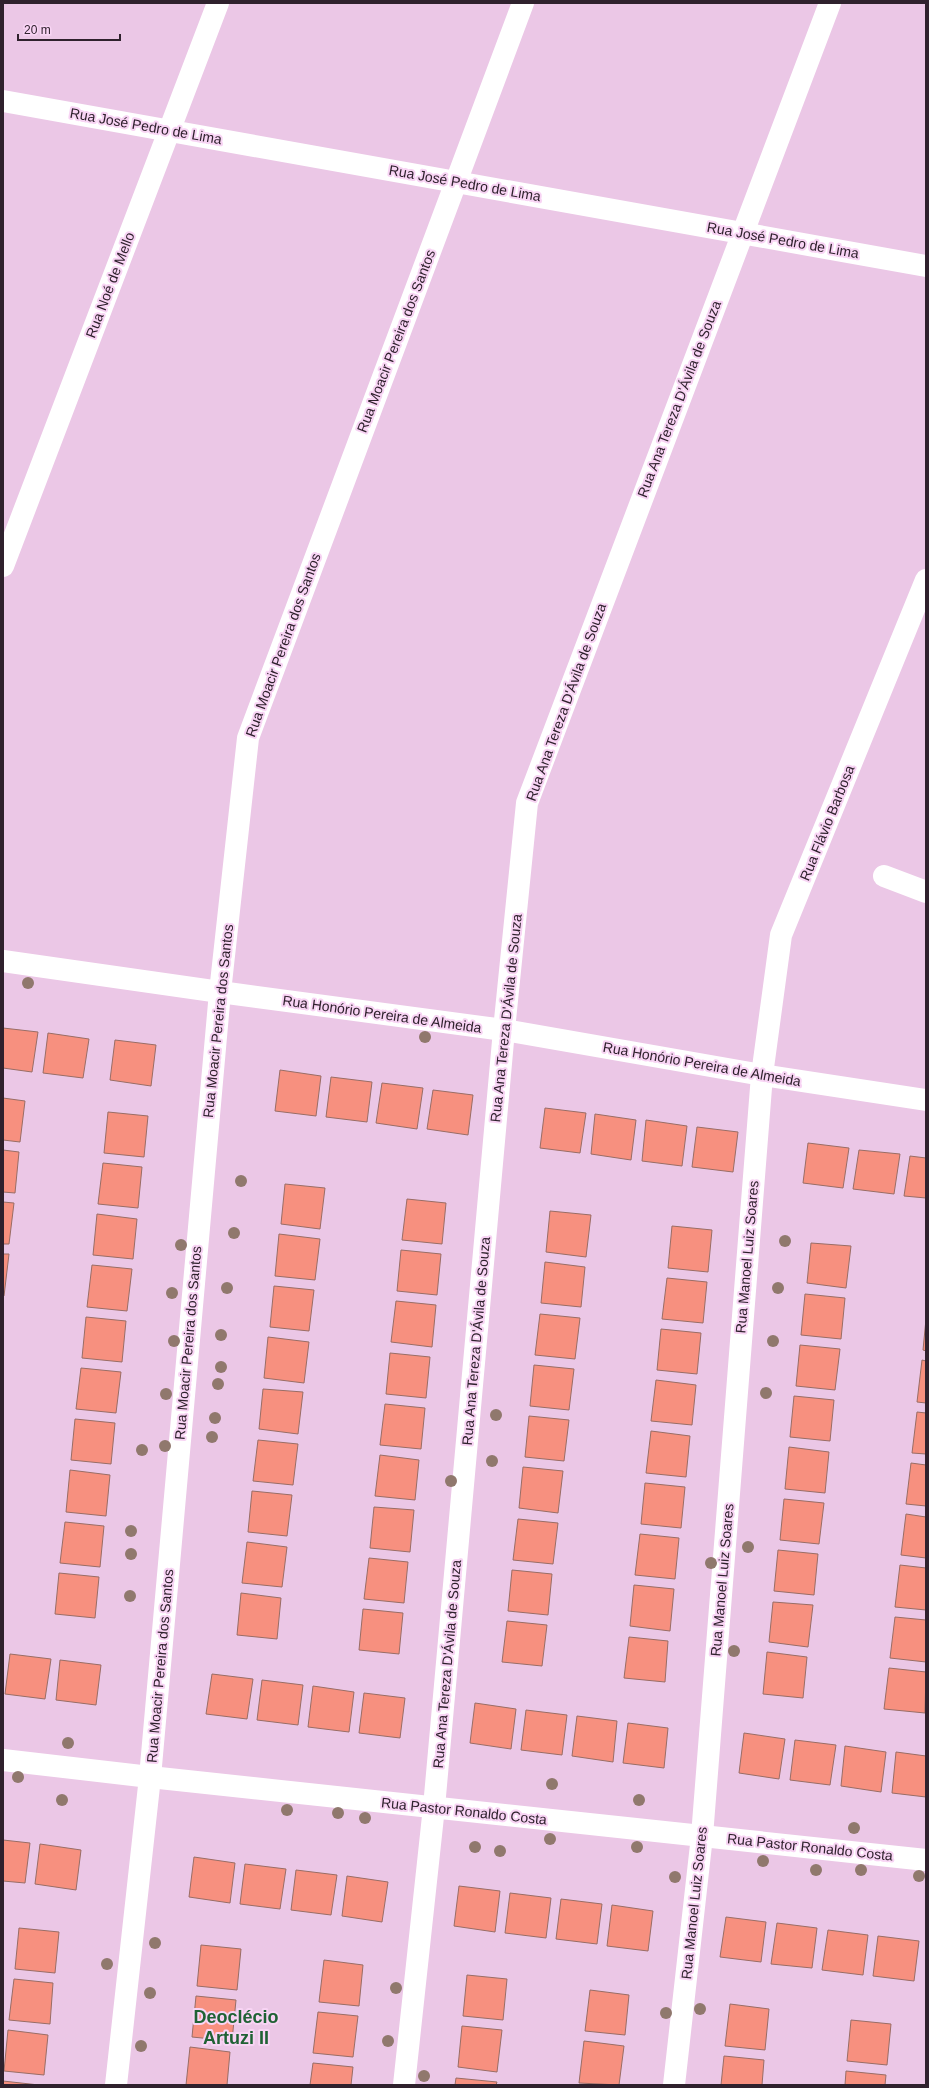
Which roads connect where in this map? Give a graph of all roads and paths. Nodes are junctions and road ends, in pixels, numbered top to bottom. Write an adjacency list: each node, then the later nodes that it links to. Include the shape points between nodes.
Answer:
1 (218, 3): 5 (street, Rua Noé de Mello)
2 (523, 3): 6 (street, Rua Moacir Pereira dos Santos)
3 (830, 3): 7 (street, Rua Ana Tereza D'Ávila de Souza)
4 (3, 101): 5 (street, Rua José Pedro de Lima)
5 (169, 131): 6 (street, Rua José Pedro de Lima); 9 (street, Rua Noé de Mello)
6 (456, 182): 7 (street, Rua José Pedro de Lima); 14 (street, Rua Moacir Pereira dos Santos, via 248,738)
7 (742, 233): 8 (street, Rua José Pedro de Lima); 15 (street, Rua Ana Tereza D'Ávila de Souza, via 527,803)
8 (926, 266)
9 (3, 566)
10 (926, 580): 16 (street, Rua Flávio Barbosa, via 781,935)
11 (884, 876): 12 (street)
12 (926, 892)
13 (3, 960): 14 (street, Rua Honório Pereira de Almeida)
14 (220, 992): 15 (street, Rua Honório Pereira de Almeida); 19 (street, Rua Moacir Pereira dos Santos)
15 (504, 1030): 16 (street, Rua Honório Pereira de Almeida); 20 (street, Rua Ana Tereza D'Ávila de Souza)
16 (762, 1075): 17 (street, Rua Honório Pereira de Almeida); 21 (street, Rua Manoel Luiz Soares)
17 (926, 1100)
18 (3, 1760): 19 (street, Rua Pastor Ronaldo Costa)
19 (150, 1777): 20 (street, Rua Pastor Ronaldo Costa); 23 (street, Rua Moacir Pereira dos Santos)
20 (434, 1807): 21 (street, Rua Pastor Ronaldo Costa); 24 (street, Rua Ana Tereza D'Ávila de Souza)
21 (702, 1836): 22 (street, Rua Pastor Ronaldo Costa); 25 (street, Rua Manoel Luiz Soares)
22 (926, 1860)
23 (116, 2085)
24 (404, 2085)
25 (674, 2085)

